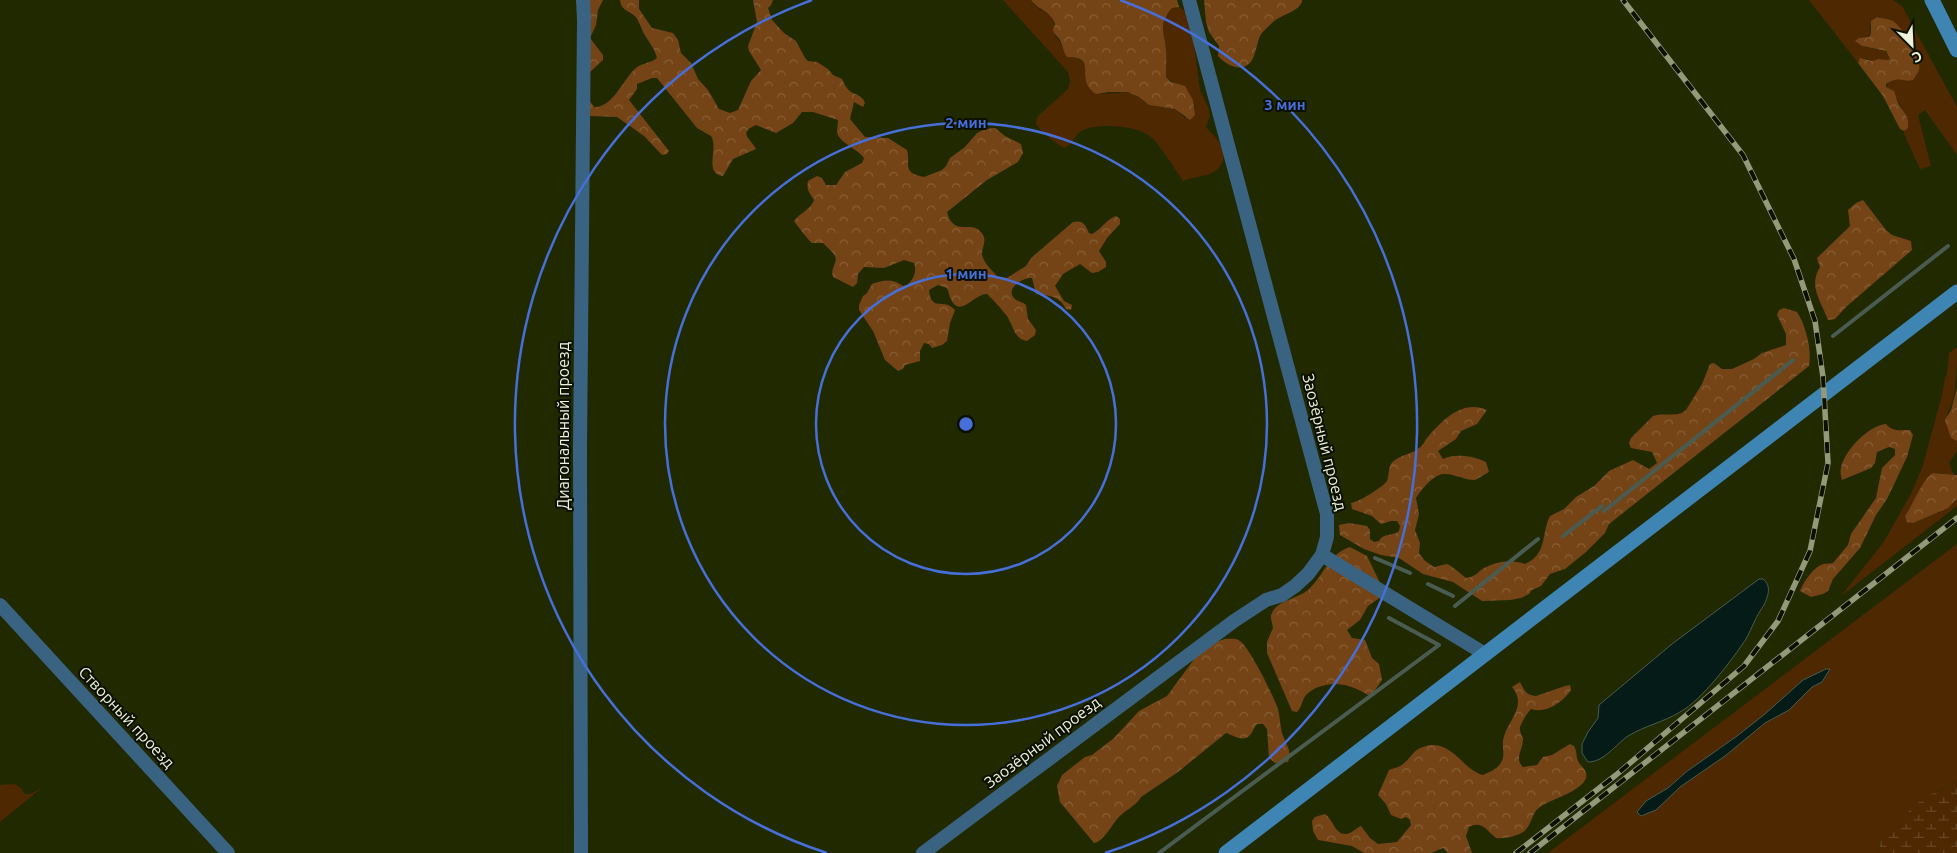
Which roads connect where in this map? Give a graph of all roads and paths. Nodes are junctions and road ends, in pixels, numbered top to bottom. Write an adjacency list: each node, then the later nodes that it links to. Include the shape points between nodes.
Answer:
1 (583, 0): 10 (street, Диагональный проезд)
2 (1189, 0): 6 (street, Заозёрный проезд, via 1327,514 1328,537)
3 (1932, 0): 4 (main road)
4 (1957, 50)
5 (1957, 292): 8 (main road)
6 (1322, 555): 8 (street); 11 (street, Заозёрный проезд, via 1295,586 1234,621)
7 (0, 605): 9 (street, Створный проезд)
8 (1485, 654): 12 (main road)
9 (228, 853)
10 (581, 853)
11 (923, 853)
12 (1226, 853)

